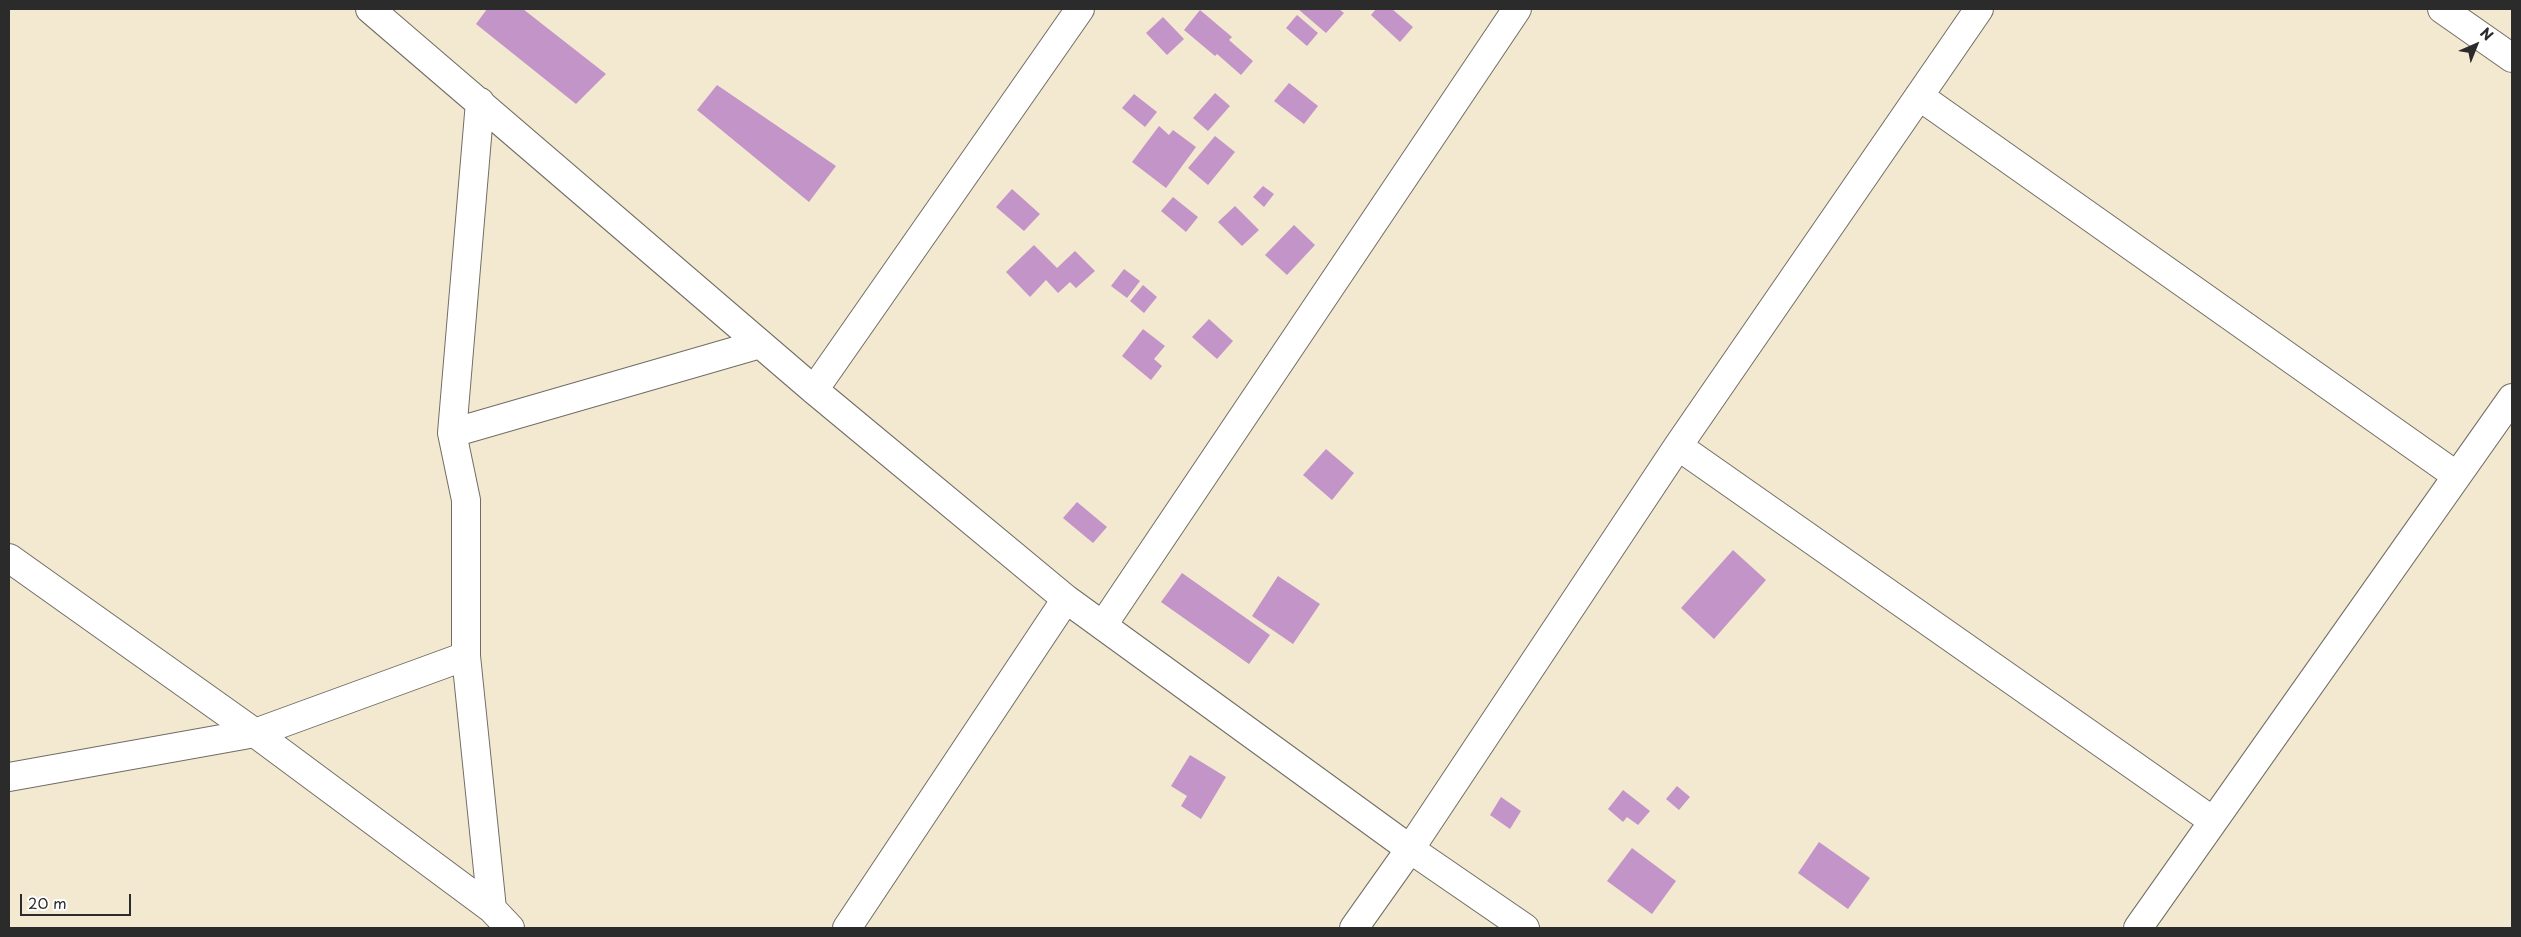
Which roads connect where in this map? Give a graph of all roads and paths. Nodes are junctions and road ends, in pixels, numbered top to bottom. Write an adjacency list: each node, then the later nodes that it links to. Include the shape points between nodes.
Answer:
1 (370, 9): 8 (street)
2 (1080, 9): 10 (street)
3 (1517, 9): 17 (street)
4 (1979, 9): 7 (street)
5 (2442, 9): 6 (street)
6 (2512, 58)
7 (1919, 96): 13 (street); 14 (street)
8 (480, 102): 9 (street); 12 (street)
9 (760, 344): 10 (street); 12 (street)
10 (814, 390): 16 (street)
11 (2512, 398): 14 (street)
12 (452, 433): 18 (street, via 466,500)
13 (1678, 446): 21 (street); 22 (street)
14 (2457, 476): 21 (street)
15 (9, 558): 19 (street)
16 (1066, 599): 17 (street); 24 (street)
17 (1103, 626): 22 (street)
18 (466, 656): 19 (street); 23 (street)
19 (255, 733): 20 (street); 23 (street)
20 (9, 777)
21 (2212, 821): 27 (street)
22 (1410, 849): 25 (street); 26 (street)
23 (501, 919)
24 (847, 928)
25 (1354, 928)
26 (1525, 928)
27 (2138, 928)

